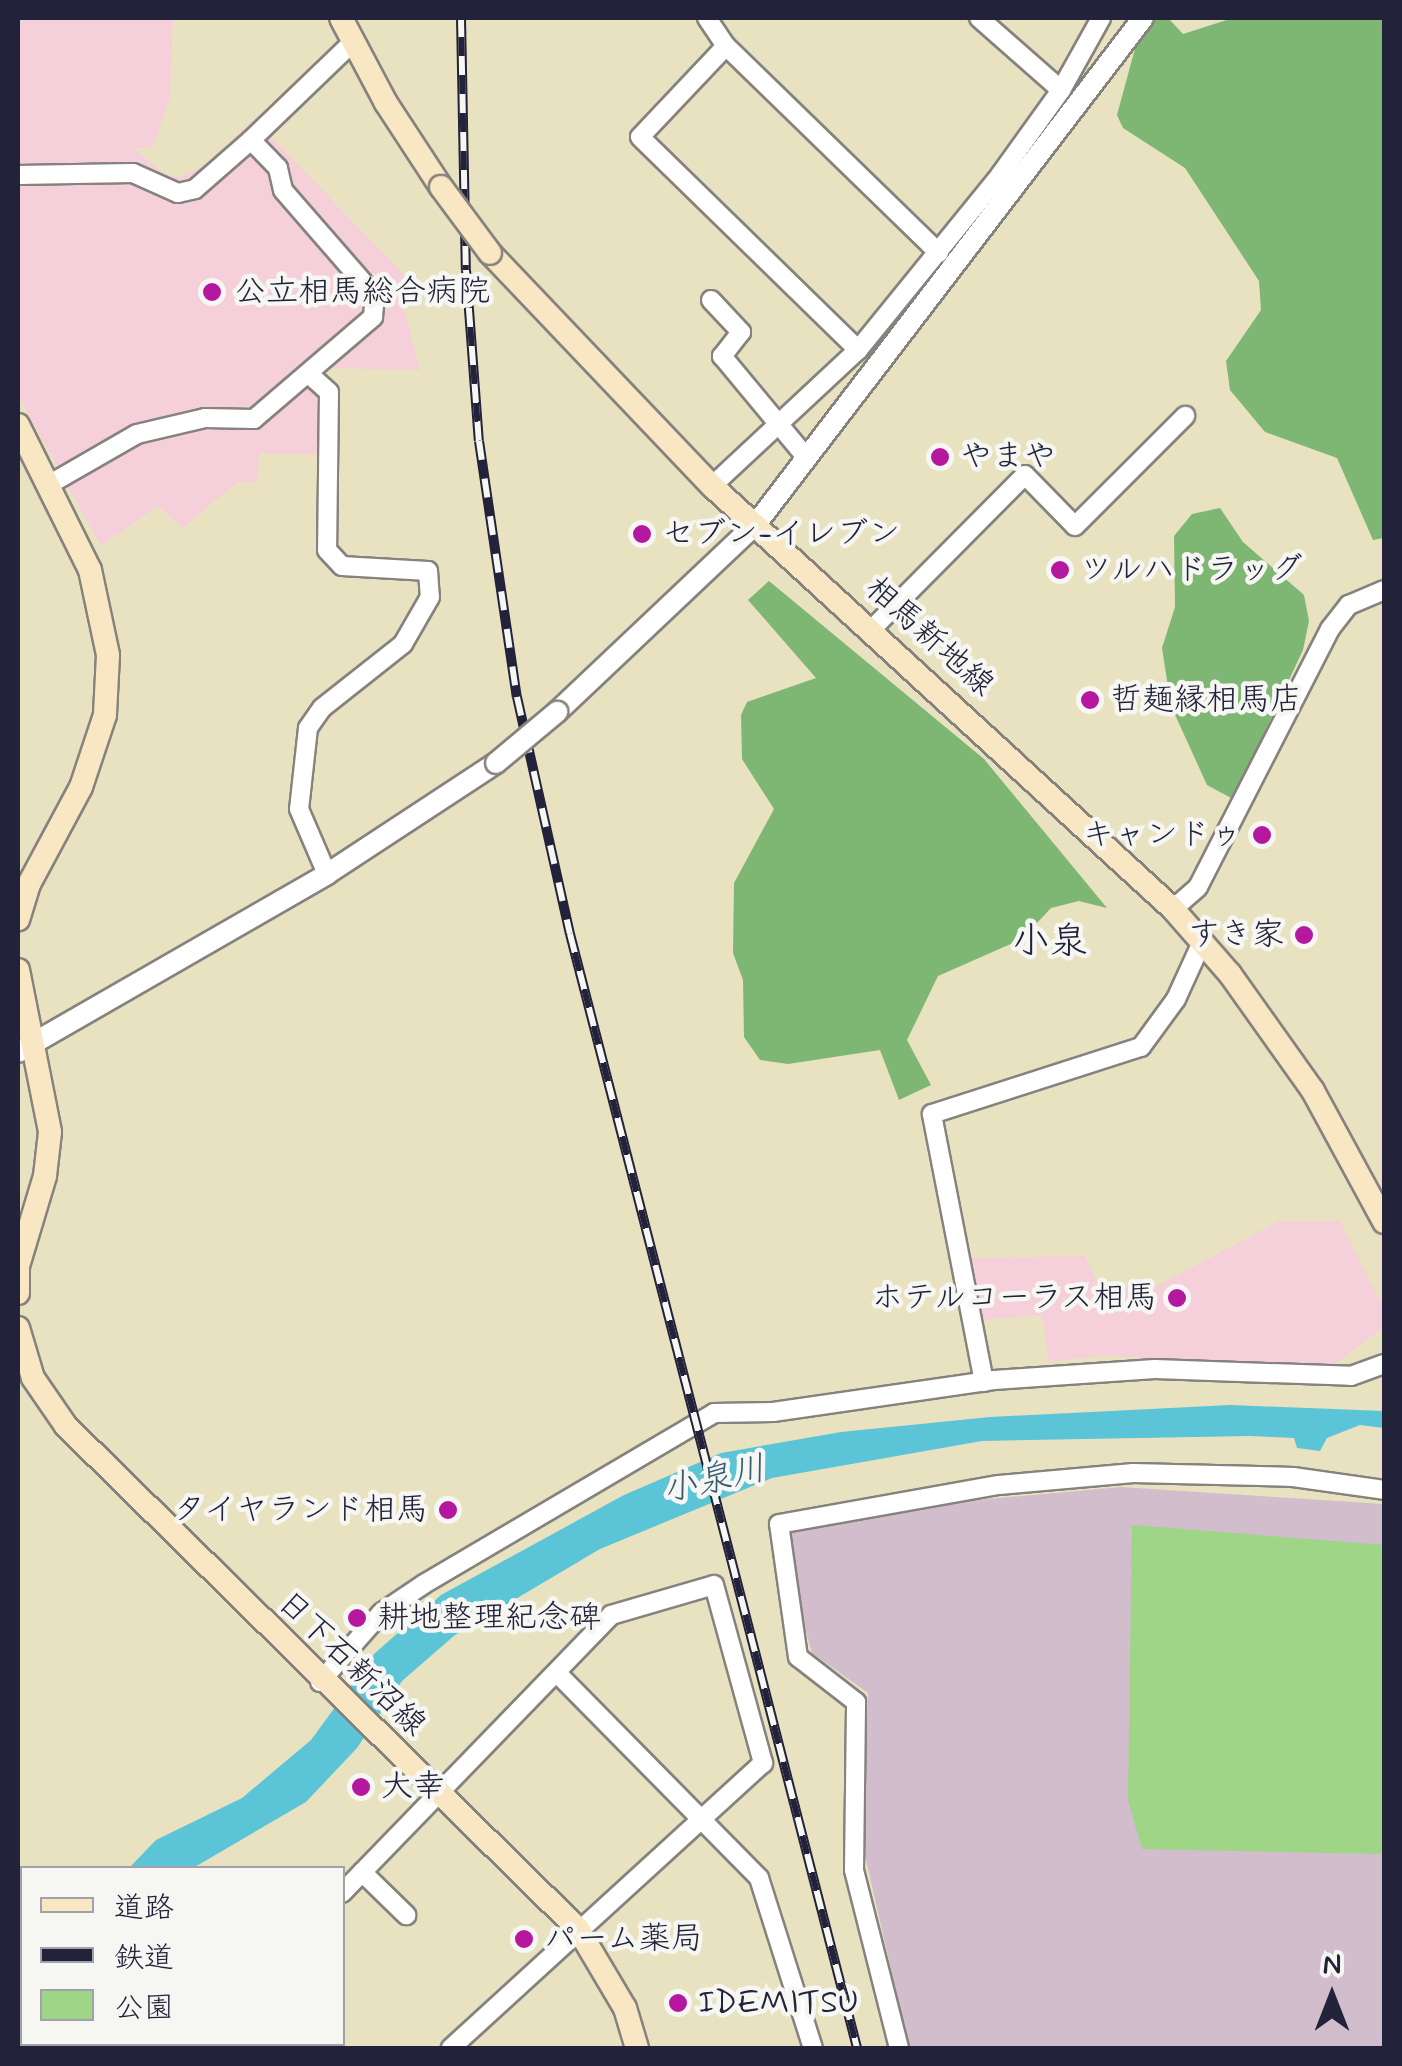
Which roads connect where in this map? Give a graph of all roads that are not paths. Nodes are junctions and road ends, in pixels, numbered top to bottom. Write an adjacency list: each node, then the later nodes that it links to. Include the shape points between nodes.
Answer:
1 (341, 18): 6 (main road, 相馬新地線)
2 (707, 18): 7 (street)
3 (979, 18): 8 (street)
4 (1101, 18): 8 (street)
5 (1143, 18): 18 (street)
6 (353, 42): 9 (street); 20 (main road, 相馬新地線, bridge, via 490,253)
7 (726, 46): 11 (street); 13 (street, via 640,137)
8 (1060, 90): 11 (street)
9 (251, 140): 10 (street, via 195,189 178,193 133,173); 14 (street, via 278,168 283,190 376,296 373,318)
10 (18, 175)
11 (939, 253): 13 (street)
12 (712, 300): 17 (street, via 741,332 722,356)
13 (858, 350): 17 (street)
14 (310, 375): 19 (street, via 254,418 204,418 137,434); 24 (street, via 330,392 327,550 342,566 428,571 430,598 403,644 322,708 308,728 300,809)
15 (1185, 416): 23 (street, via 1075,526 1025,475)
16 (18, 424): 19 (main road)
17 (776, 427): 18 (street); 20 (street)
18 (806, 457): 21 (street)
19 (50, 484): 26 (main road, via 102,609 104,715 82,787 29,884)
20 (712, 486): 21 (main road, 相馬新地線)
21 (756, 524): 23 (main road, 相馬新地線); 24 (street, bridge, via 496,763)
22 (1384, 590): 25 (street, via 1350,606 1330,629 1198,887)
23 (872, 630): 25 (main road, 相馬新地線)
24 (327, 874): 29 (street)
25 (1173, 909): 27 (main road, 相馬新地線)
26 (18, 919)
27 (1202, 942): 30 (main road, 相馬新地線, via 1313,1091); 35 (street, via 1176,999 1141,1047 932,1114)
28 (18, 970): 29 (main road)
29 (27, 1046): 31 (main road, via 50,1132 45,1176 18,1266)
30 (1384, 1222)
31 (18, 1293)
32 (18, 1328): 34 (main road, 日下石新沼線)
33 (1384, 1364): 35 (street, via 1351,1376 1155,1368)
34 (25, 1382): 38 (main road, 日下石新沼線)
35 (984, 1382): 38 (street, via 773,1412 714,1413 382,1613)
36 (1384, 1490): 48 (street, via 1292,1477 1133,1472 999,1485 779,1524 798,1657 856,1702 854,1870)
37 (557, 1673): 39 (street); 40 (street); 40 (street, via 611,1615 714,1586 763,1763)
38 (325, 1688): 39 (main road, 日下石新沼線)
39 (438, 1792): 41 (street); 44 (main road, 日下石新沼線)
40 (704, 1818): 44 (street); 47 (street, via 759,1878)
41 (362, 1872): 42 (street); 43 (street)
42 (345, 1890)
43 (406, 1915)
44 (578, 1930): 45 (street); 46 (main road, 日下石新沼線, via 625,2008)
45 (451, 2048)
46 (637, 2048)
47 (813, 2048)
48 (899, 2048)

